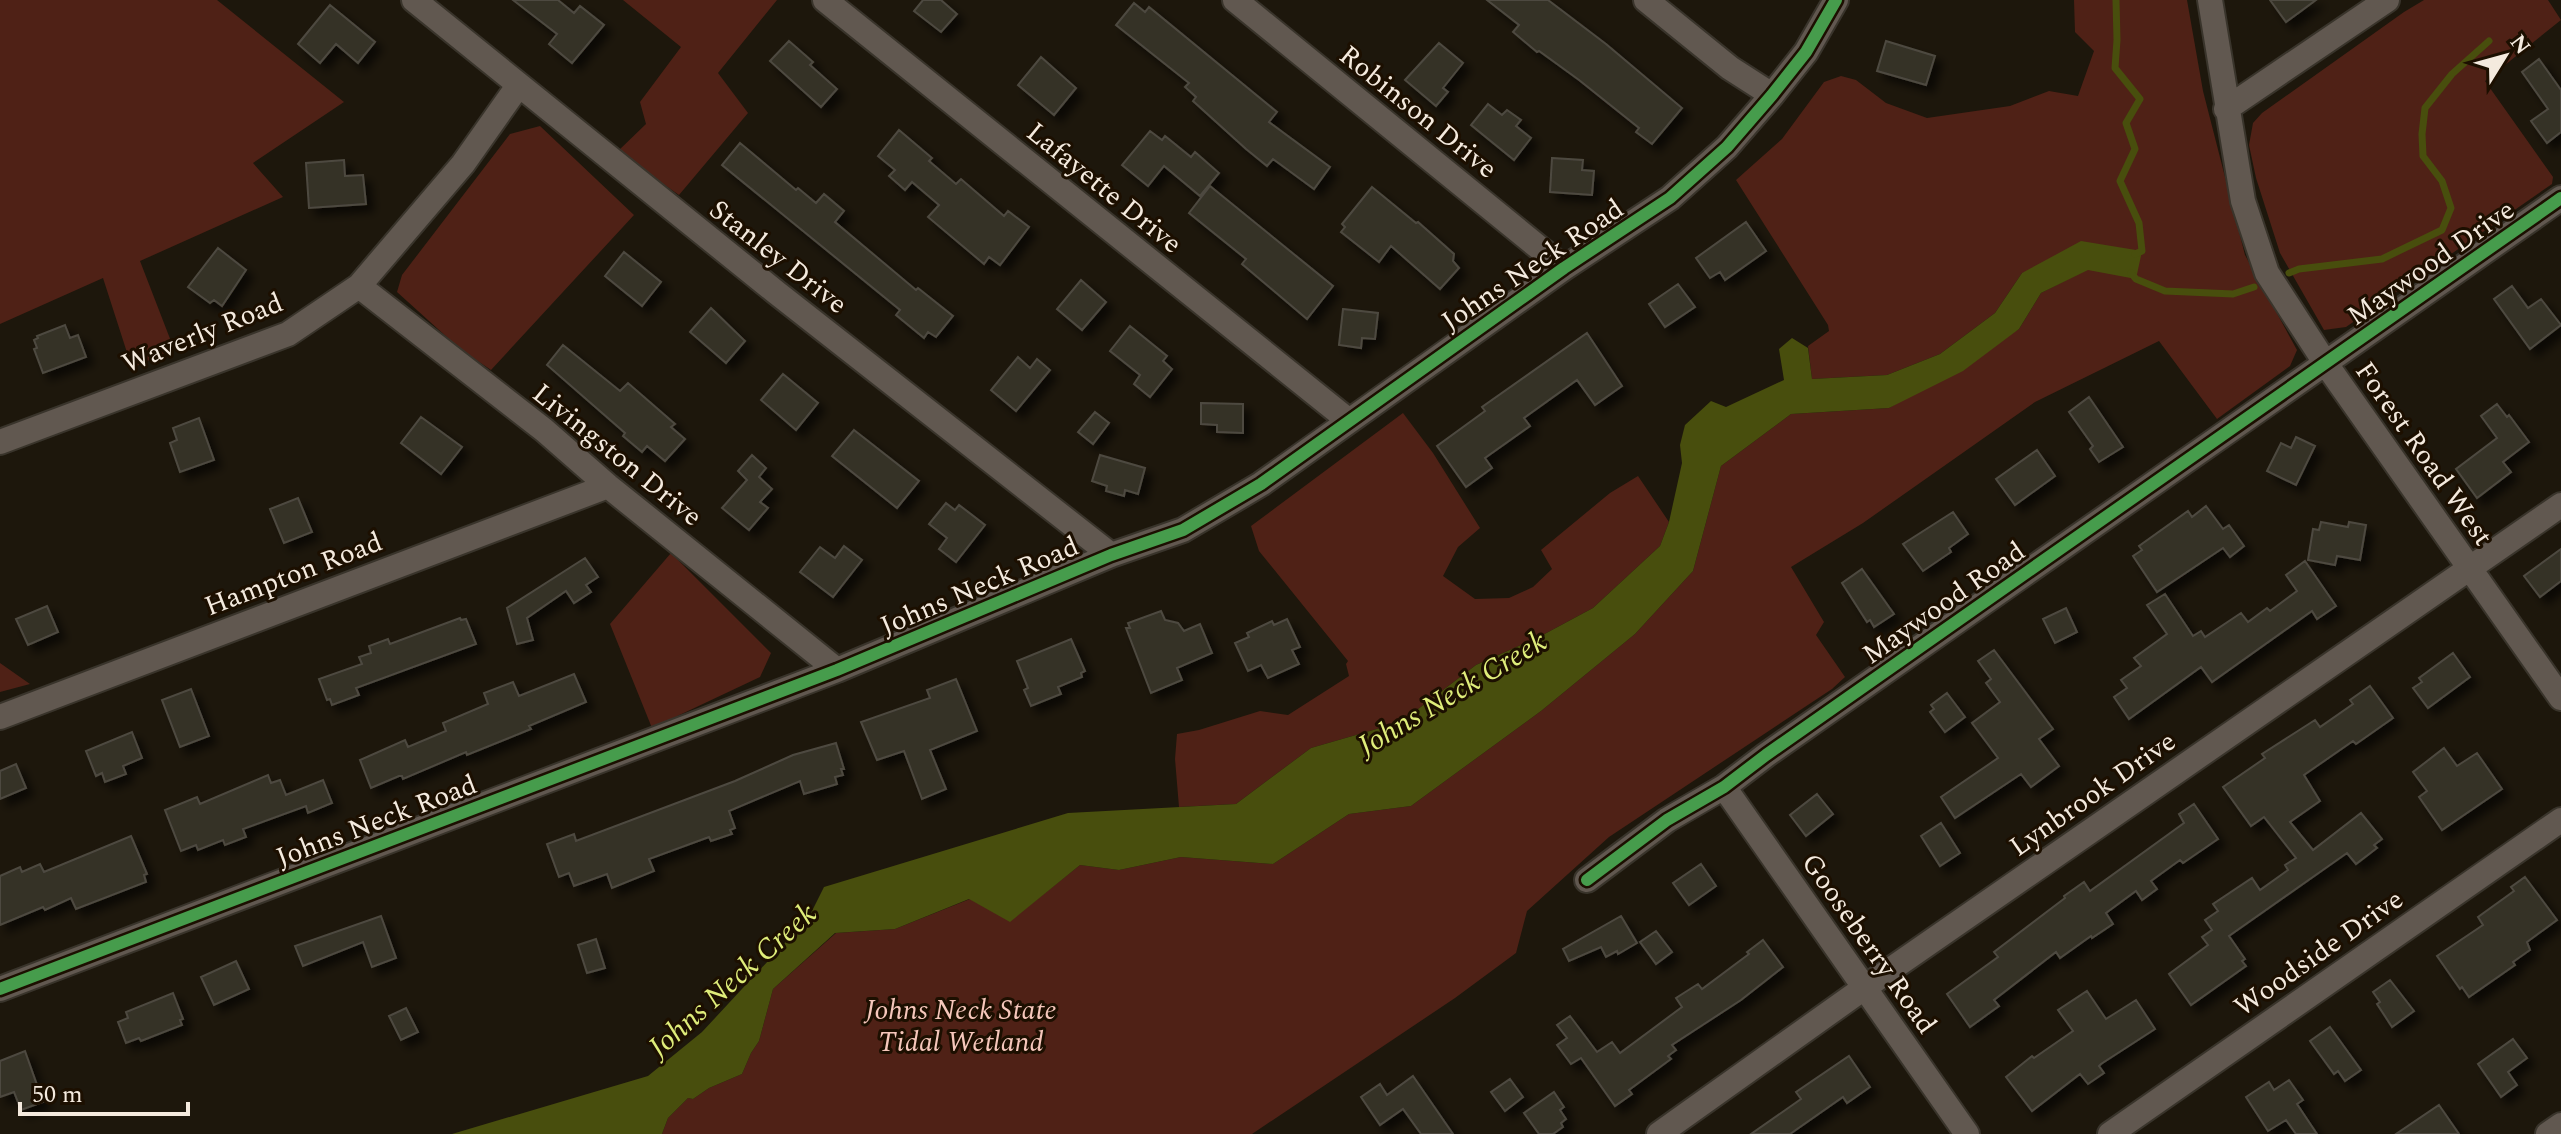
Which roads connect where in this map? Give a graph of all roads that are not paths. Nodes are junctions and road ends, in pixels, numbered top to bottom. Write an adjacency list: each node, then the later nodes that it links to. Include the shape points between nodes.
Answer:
1 (414, 0): 8 (street, Stanley Drive)
2 (825, 0): 15 (street, Lafayette Drive)
3 (1235, 0): 12 (street, Robinson Drive)
4 (1646, 0): 9 (street)
5 (1836, 0): 9 (street, Johns Neck Road, via 1806,52)
6 (2210, 0): 10 (street, Forest Road West)
7 (2387, 0): 10 (street)
8 (518, 86): 13 (street, Waverly Road, via 463,164); 19 (street, Stanley Drive)
9 (1772, 95): 12 (street, Johns Neck Road, via 1727,147 1670,198)
10 (2226, 109): 14 (street, Forest Road West, via 2243,201 2267,273)
11 (2561, 198): 14 (street, Maywood Drive)
12 (1564, 268): 15 (street, Johns Neck Road)
13 (359, 286): 16 (street, Waverly Road, via 288,334); 17 (street, Livingston Drive)
14 (2326, 364): 20 (street, Forest Road West); 24 (street, Maywood Road)
15 (1348, 420): 19 (street, Johns Neck Road, via 1261,484 1183,530)
16 (0, 442)
17 (608, 486): 21 (street, Livingston Drive); 23 (street, Hampton Road)
18 (2561, 505): 20 (street, Lynbrook Drive)
19 (1111, 555): 21 (street, Johns Neck Road)
20 (2469, 568): 22 (street, Forest Road West); 27 (street, Lynbrook Drive)
21 (837, 670): 28 (street, Johns Neck Road)
22 (2561, 698)
23 (0, 717)
24 (1724, 787): 26 (street, Maywood Road, via 1667,820); 27 (street, Gooseberry Road)
25 (2561, 820): 32 (street, Woodside Drive)
26 (1587, 880)
27 (1864, 988): 30 (street, Lynbrook Drive); 31 (street, Gooseberry Road)
28 (0, 989)
29 (2561, 1125): 33 (street)
30 (1659, 1134)
31 (1967, 1134)
32 (2110, 1134)
33 (2548, 1134)

